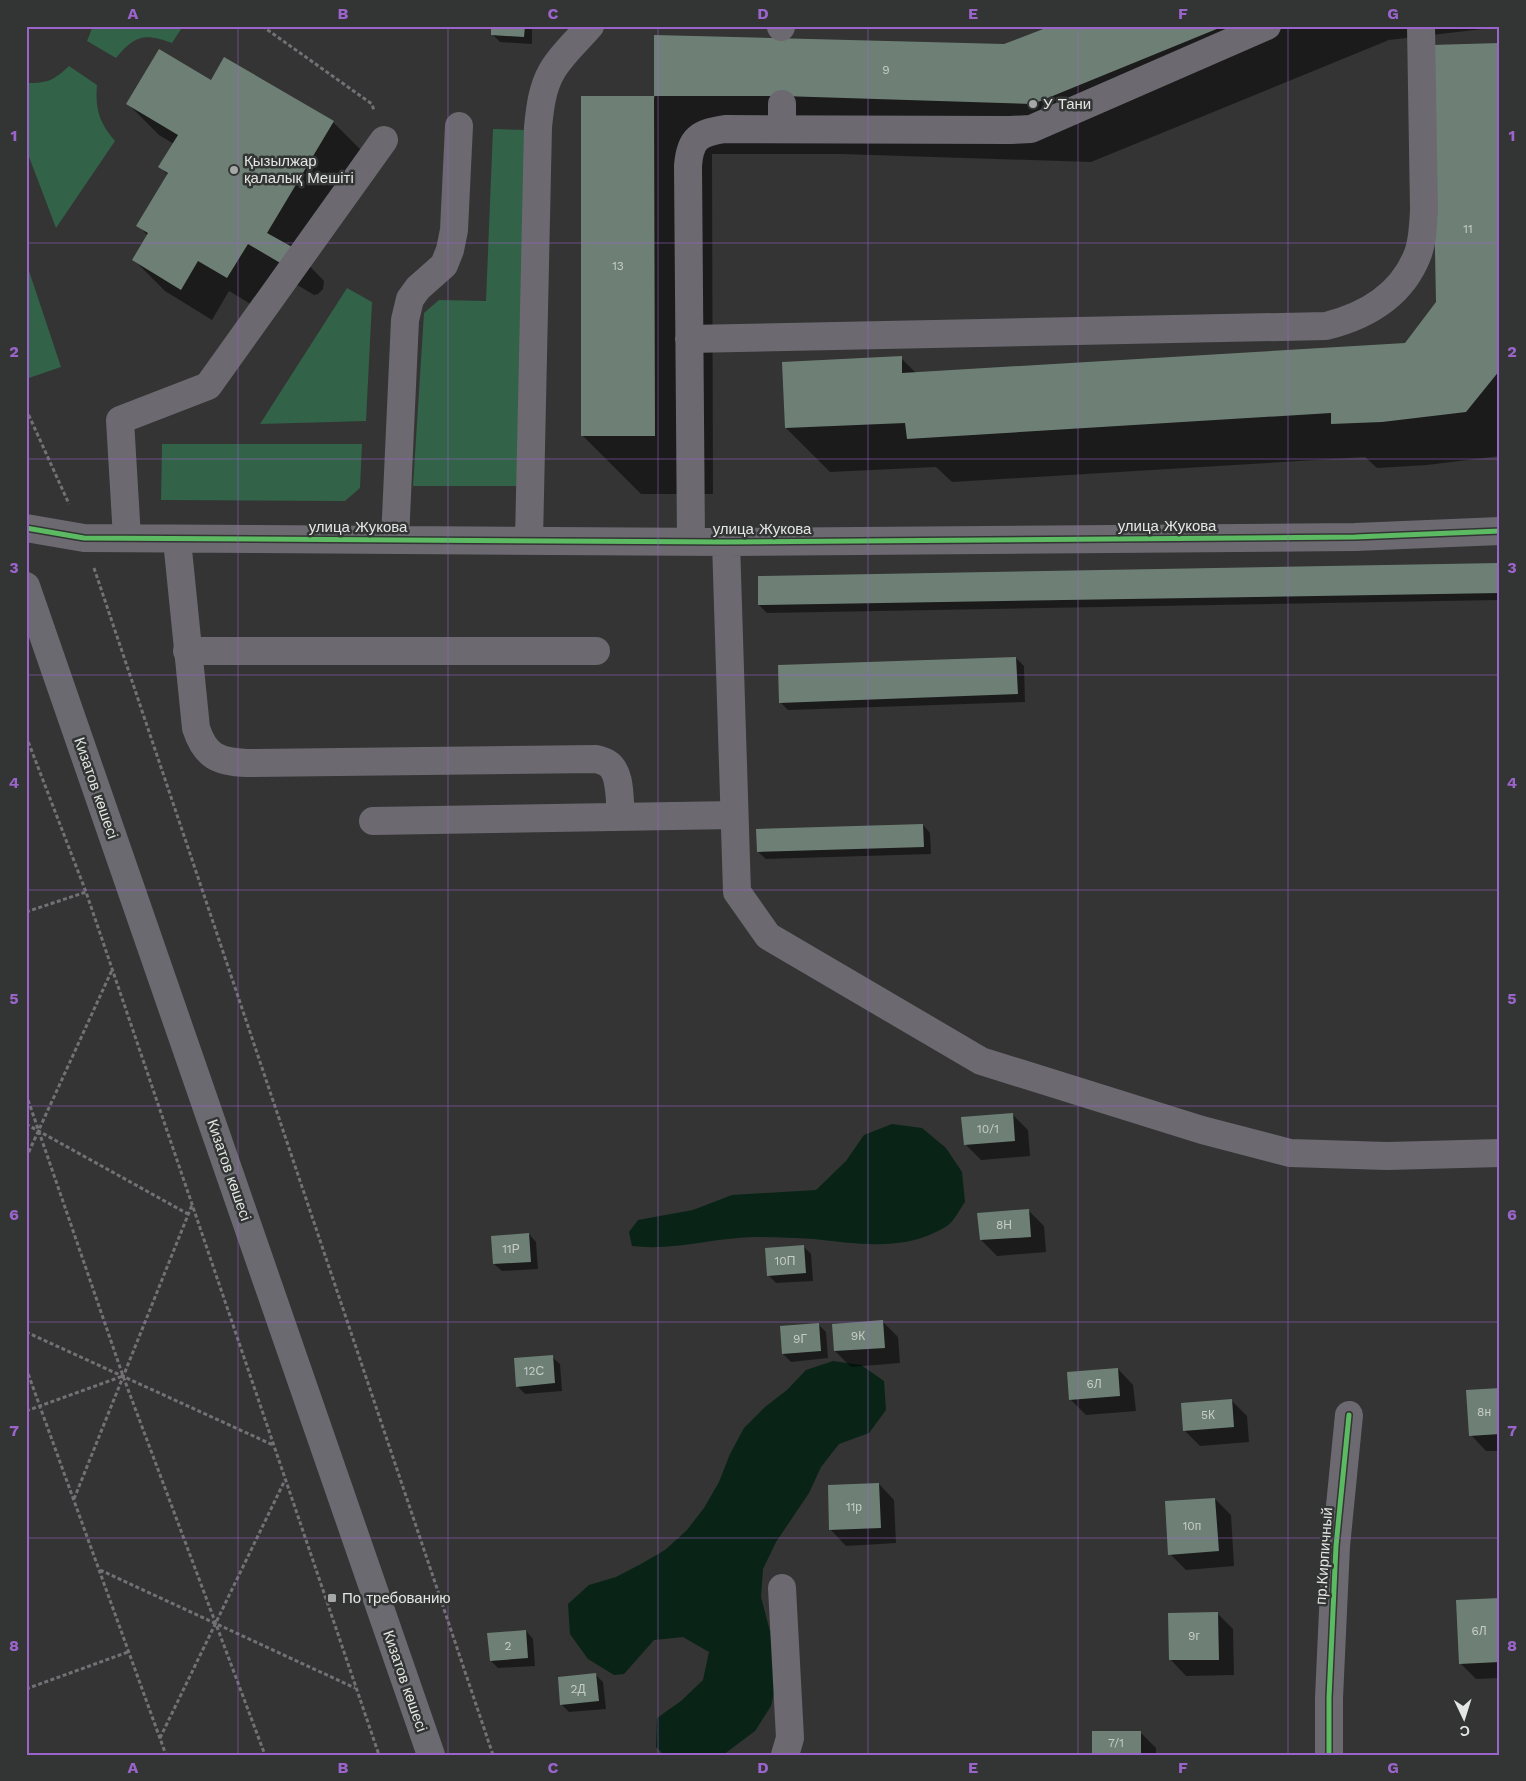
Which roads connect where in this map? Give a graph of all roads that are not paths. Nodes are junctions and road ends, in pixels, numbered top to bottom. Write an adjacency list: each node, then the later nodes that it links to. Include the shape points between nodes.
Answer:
1 (590, 26): 12 (street, via 553,69 540,106)
2 (1267, 26): 6 (street, via 1031,129 782,116 704,134 692,146 688,166)
3 (1421, 26): 6 (street, via 1424,210 1418,255 1407,276 1390,296 1348,320 1326,326)
4 (458, 126): 10 (street, via 454,230 450,250 444,265 410,299 405,320)
5 (384, 140): 9 (street, via 208,386 120,420)
6 (689, 339): 13 (street)
7 (26, 528): 9 (street, улица Жукова, via 84,538)
8 (1500, 531): 14 (street, улица Жукова, via 1355,537)
9 (127, 538): 11 (street, улица Жукова)
10 (396, 539): 11 (street, улица Жукова); 12 (street, улица Жукова)
11 (177, 540): 16 (street)
12 (529, 540): 13 (street, улица Жукова)
13 (692, 542): 14 (street, улица Жукова)
14 (726, 542): 18 (street)
15 (26, 586): 24 (main road, Кизатов көшесі)
16 (187, 651): 17 (street); 19 (street, via 196,728 208,752 218,758 246,764 596,759 607,762 614,769)
17 (596, 651)
18 (734, 815): 19 (street); 21 (street, via 737,892 768,936 981,1061 1202,1130 1290,1153 1387,1156)
19 (621, 817): 20 (street)
20 (373, 821)
21 (1500, 1153)
22 (1349, 1415): 26 (street, пр.Кирпичный, via 1336,1546 1328,1698)
23 (782, 1588): 25 (street, via 790,1738)
24 (431, 1755)
25 (785, 1755)
26 (1329, 1755)

